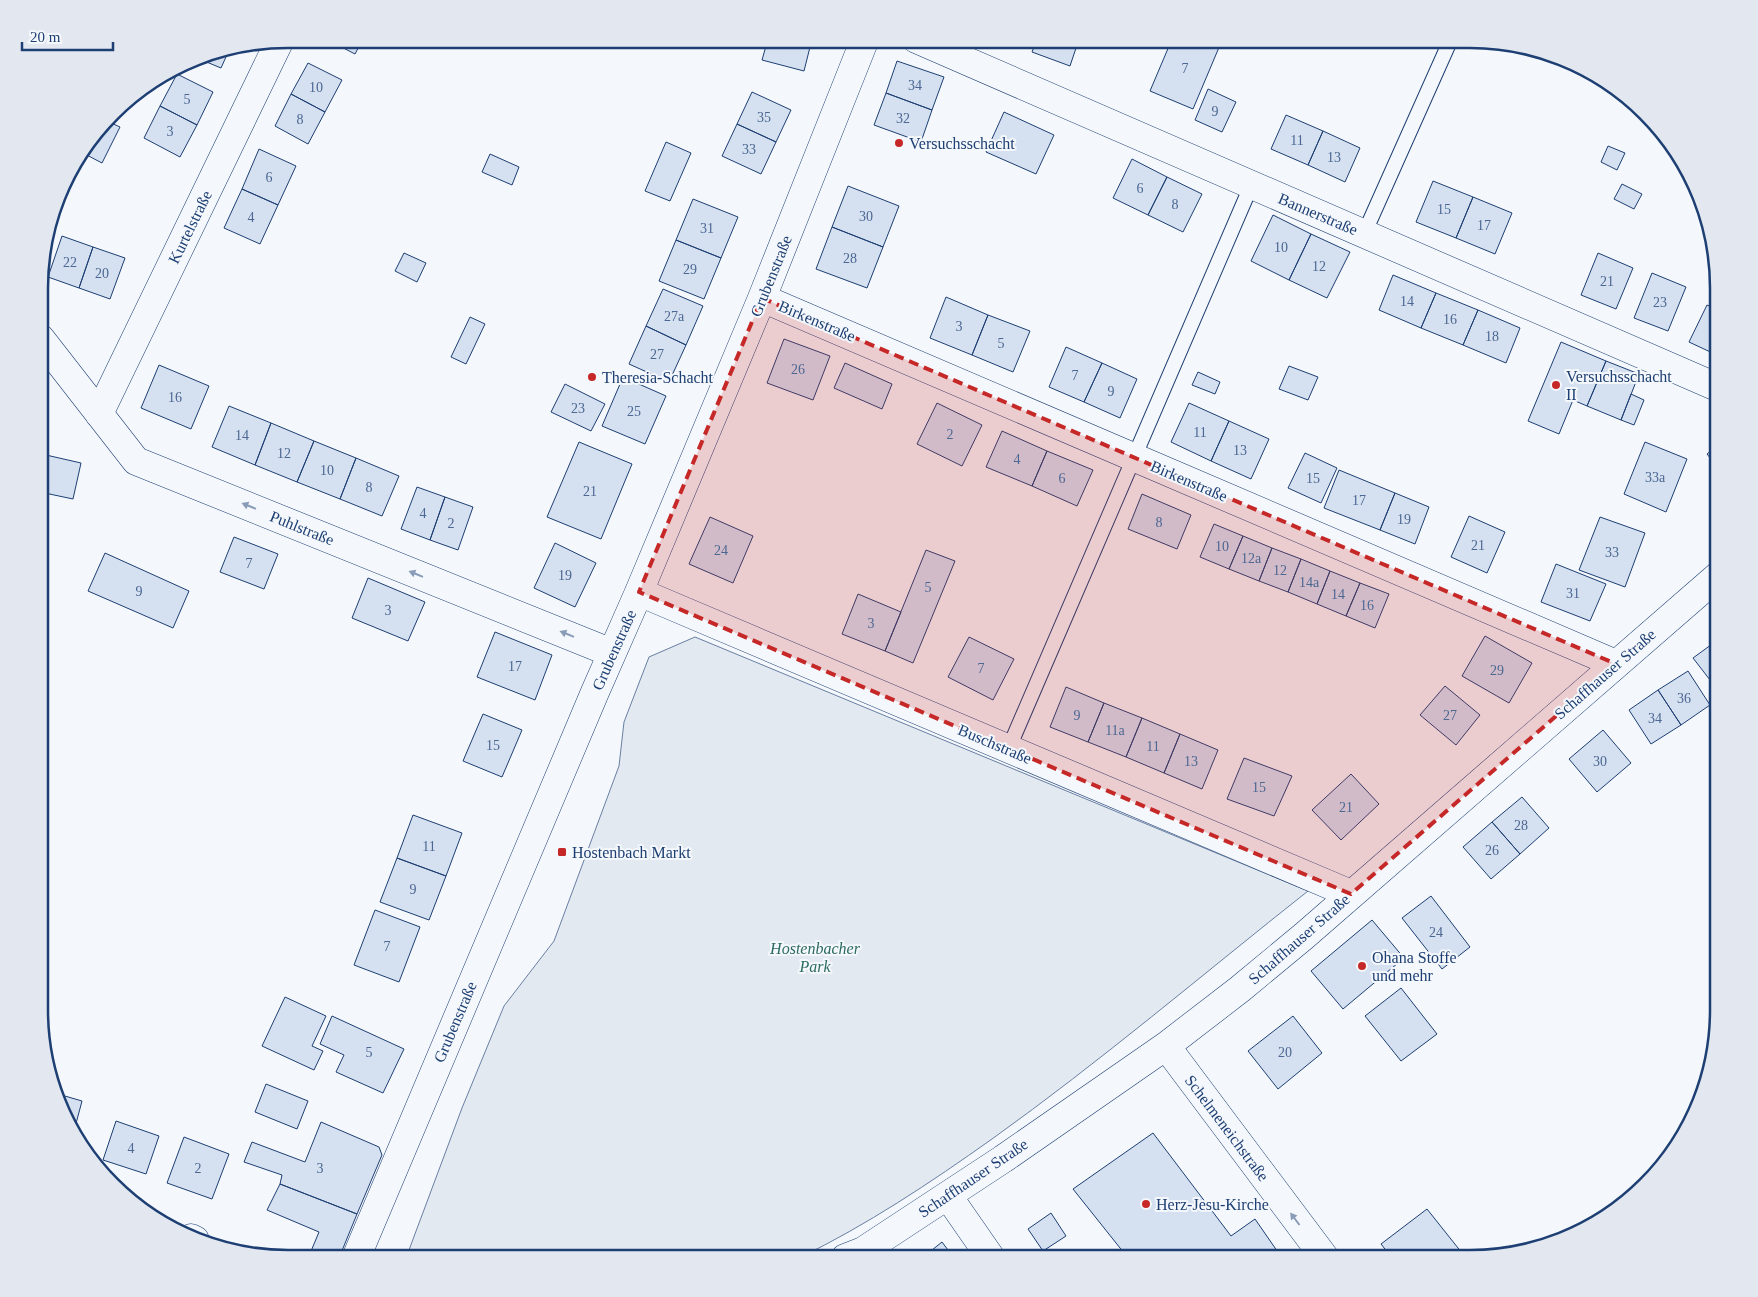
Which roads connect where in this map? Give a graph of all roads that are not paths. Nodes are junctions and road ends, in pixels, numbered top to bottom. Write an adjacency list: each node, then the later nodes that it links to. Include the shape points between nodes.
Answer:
1 (276, 48): 10 (street, Kurtelstraße)
2 (861, 48): 7 (street, Grubenstraße)
3 (937, 48): 5 (street, Bannerstraße)
4 (1447, 48): 6 (lane)
5 (1251, 186): 6 (street, Bannerstraße); 11 (lane)
6 (1364, 234): 9 (street, Bannerstraße)
7 (762, 298): 11 (street, Birkenstraße); 13 (street, Grubenstraße)
8 (48, 348): 10 (street, Puhlstraße)
9 (1710, 384)
10 (99, 414): 14 (street, Puhlstraße, one-way to 10, via 136,461)
11 (1135, 458): 15 (street, Birkenstraße); 16 (lane)
12 (1710, 583): 15 (street, Schaffhauser Straße)
13 (639, 592): 14 (street, Grubenstraße); 16 (street, Buschstraße)
14 (612, 653): 20 (street, Grubenstraße)
15 (1616, 664): 17 (street, Schaffhauser Straße)
16 (1008, 750): 17 (street, Buschstraße)
17 (1351, 894): 18 (street, Schaffhauser Straße, via 1240,990)
18 (1166, 1046): 19 (street, Schaffhauser Straße); 23 (street, Schelmeneichstraße, one-way to 18)
19 (948, 1196): 21 (street, Schaffhauser Straße); 22 (street)
20 (359, 1250)
21 (865, 1250)
22 (985, 1250)
23 (1319, 1250)

